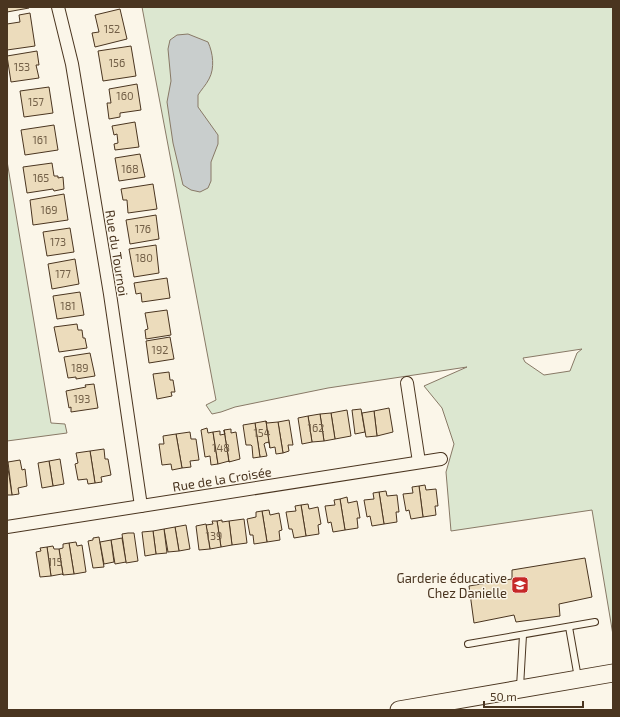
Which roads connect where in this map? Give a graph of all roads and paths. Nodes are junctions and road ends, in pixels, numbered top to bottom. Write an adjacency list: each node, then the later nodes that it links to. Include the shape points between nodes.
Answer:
1 (58, 7): 5 (street, Rue du Tournoi, via 72,64)
2 (407, 382): 4 (street)
3 (441, 459): 4 (street, Rue de la Croisée)
4 (419, 462): 5 (street, Rue de la Croisée)
5 (141, 506): 6 (street, Rue de la Croisée)
6 (7, 527)
7 (595, 622): 8 (lane)
8 (569, 627): 9 (lane); 12 (lane)
9 (523, 635): 10 (lane); 13 (lane)
10 (468, 644)
11 (613, 673): 12 (main road)
12 (578, 679): 13 (main road)
13 (520, 689): 14 (main road)
14 (399, 710)

